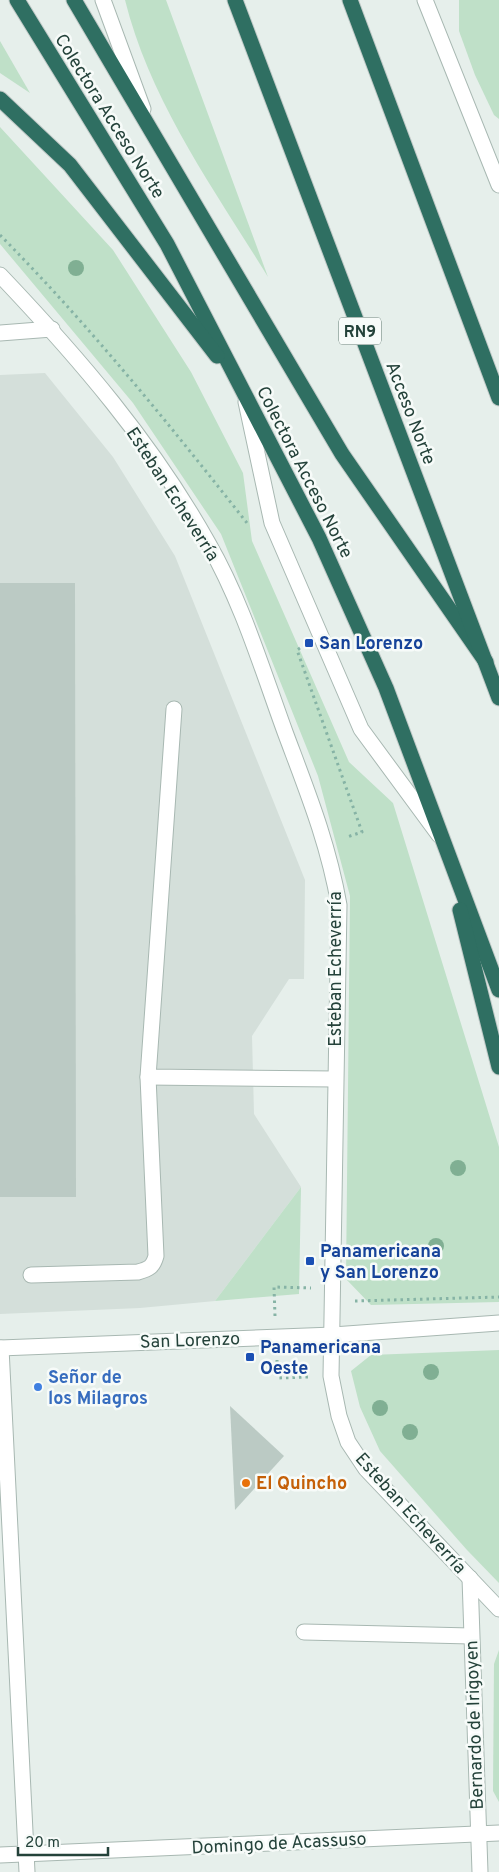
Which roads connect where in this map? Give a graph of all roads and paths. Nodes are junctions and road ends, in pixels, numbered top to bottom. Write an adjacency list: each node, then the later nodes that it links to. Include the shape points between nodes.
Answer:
1 (17, 0): 14 (highway, Colectora Acceso Norte, via 167,244)
2 (74, 0): 8 (highway)
3 (103, 0): 8 (street)
4 (235, 0): 17 (highway, Acceso Norte / RN9)
5 (350, 0): 15 (highway)
6 (426, 0): 9 (street)
7 (0, 99): 14 (highway, via 70,165)
8 (147, 121): 17 (highway, via 342,454)
9 (499, 185)
10 (0, 235): 16 (path, via 38,273 174,429)
11 (0, 275): 12 (street, Esteban Echeverría)
12 (52, 329): 13 (street); 24 (street, Esteban Echeverría, via 111,400 208,543 234,596 254,648 326,843 334,876 339,905)
13 (0, 333)
14 (244, 391): 20 (highway, Colectora Acceso Norte, via 319,538 378,670); 20 (street, via 272,523 361,729)
15 (499, 398)
16 (252, 530)
17 (486, 662): 18 (highway, Acceso Norte / RN9)
18 (499, 698)
19 (174, 709): 23 (street)
20 (444, 843): 21 (highway, Colectora Acceso Norte); 22 (highway)
21 (499, 990)
22 (499, 1067)
23 (148, 1077): 24 (street); 25 (street, via 154,1264 138,1272)
24 (335, 1080): 29 (street, Esteban Echeverría)
25 (31, 1275)
26 (350, 1295): 27 (path, via 356,1302)
27 (499, 1297)
28 (499, 1323): 29 (street, San Lorenzo)
29 (333, 1335): 30 (street, San Lorenzo); 31 (street, Esteban Echeverría, via 331,1376 348,1442 366,1469)
30 (0, 1348): 37 (street)
31 (470, 1578): 32 (street, Esteban Echeverría); 34 (street, Bernardo de Irigoyen)
32 (499, 1608)
33 (304, 1632): 34 (street)
34 (471, 1636): 36 (street, Bernardo de Irigoyen)
35 (499, 1833): 36 (street, Domingo de Acassuso)
36 (478, 1834): 37 (street, Domingo de Acassuso); 40 (street, Bernardo de Irigoyen)
37 (26, 1854): 38 (street, Domingo de Acassuso); 39 (street)
38 (0, 1856)
39 (26, 1872)
40 (480, 1872)

